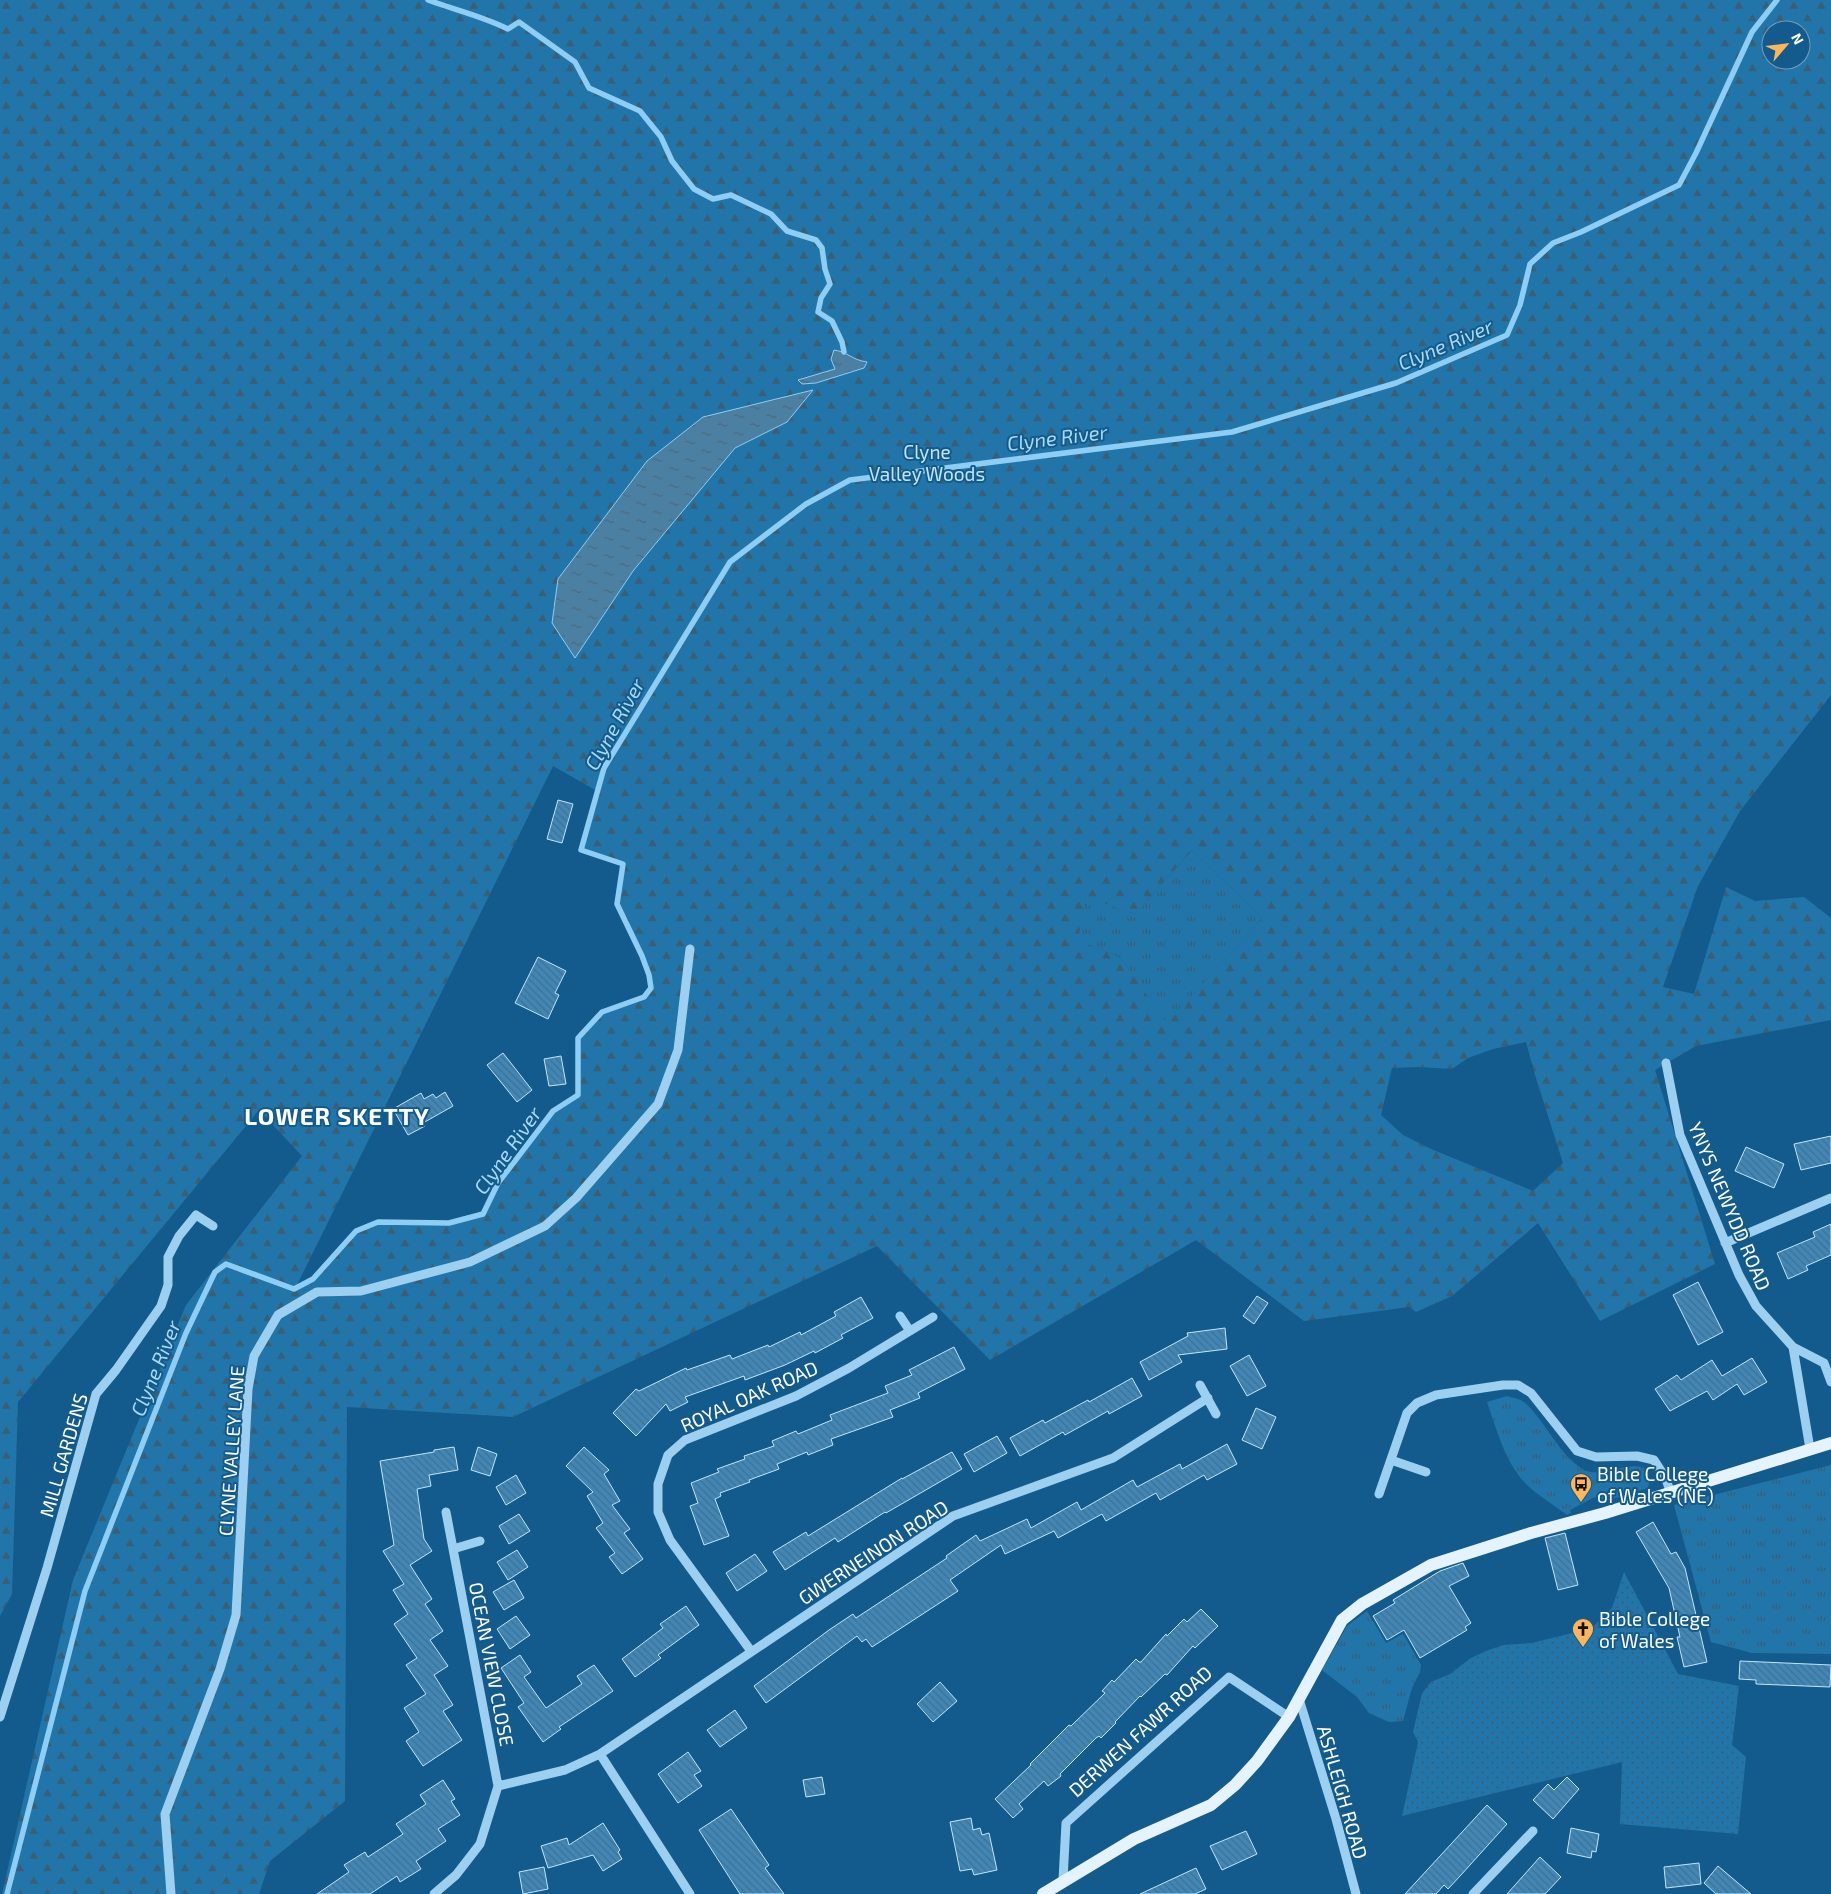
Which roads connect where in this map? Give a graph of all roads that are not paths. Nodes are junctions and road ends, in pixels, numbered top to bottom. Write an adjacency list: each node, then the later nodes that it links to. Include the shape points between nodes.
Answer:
1 (690, 949): 31 (street, CLYNE VALLEY LANE, via 678,1050 658,1104 576,1198 545,1226 470,1262 361,1291 317,1292 278,1315 254,1356 248,1389 236,1615 220,1669 165,1814)
2 (1666, 1063): 5 (street, YNYS NEWYDD ROAD, via 1680,1135)
3 (1831, 1198): 5 (street)
4 (213, 1226): 26 (street, MILL GARDENS, via 196,1214 179,1236 168,1257 168,1286 161,1306 96,1394)
5 (1725, 1242): 9 (street, YNYS NEWYDD ROAD, via 1756,1306)
6 (900, 1316): 8 (street)
7 (933, 1317): 8 (street, ROYAL OAK ROAD)
8 (910, 1331): 23 (street, ROYAL OAK ROAD, via 796,1396 685,1440 668,1455 658,1484 658,1512 670,1540)
9 (1793, 1347): 10 (street, YNYS NEWYDD ROAD, via 1824,1363); 15 (street)
10 (1831, 1382)
11 (1200, 1384): 12 (street)
12 (1208, 1398): 13 (street); 23 (street, GWERNEINON ROAD, via 1113,1458 953,1516)
13 (1216, 1414)
14 (1831, 1443): 15 (main road)
15 (1810, 1449): 18 (main road)
16 (1391, 1460): 17 (street); 18 (street, via 1407,1414 1417,1403 1436,1395 1518,1385 1531,1393 1576,1451 1596,1457 1637,1456 1654,1460); 19 (street)
17 (1426, 1472)
18 (1671, 1493): 24 (main road, via 1431,1565 1362,1604 1342,1620)
19 (1379, 1494)
20 (446, 1512): 22 (street, OCEAN VIEW CLOSE)
21 (480, 1541): 22 (street)
22 (453, 1549): 28 (street, OCEAN VIEW CLOSE)
23 (751, 1651): 27 (street, GWERNEINON ROAD)
24 (1299, 1698): 25 (main road); 35 (street, ASHLEIGH ROAD)
25 (1288, 1717): 30 (main road, via 1257,1761 1211,1805 1134,1839); 30 (street, DERWEN FAWR ROAD, via 1228,1677 1066,1823)
26 (0, 1718)
27 (600, 1754): 28 (street, GWERNEINON ROAD, via 565,1770); 33 (street)
28 (498, 1786): 32 (street, via 480,1844 456,1876)
29 (1533, 1831): 36 (street)
30 (1063, 1880): 34 (main road)
31 (171, 1894)
32 (434, 1894)
33 (690, 1894)
34 (1043, 1894)
35 (1356, 1894)
36 (1473, 1894)

